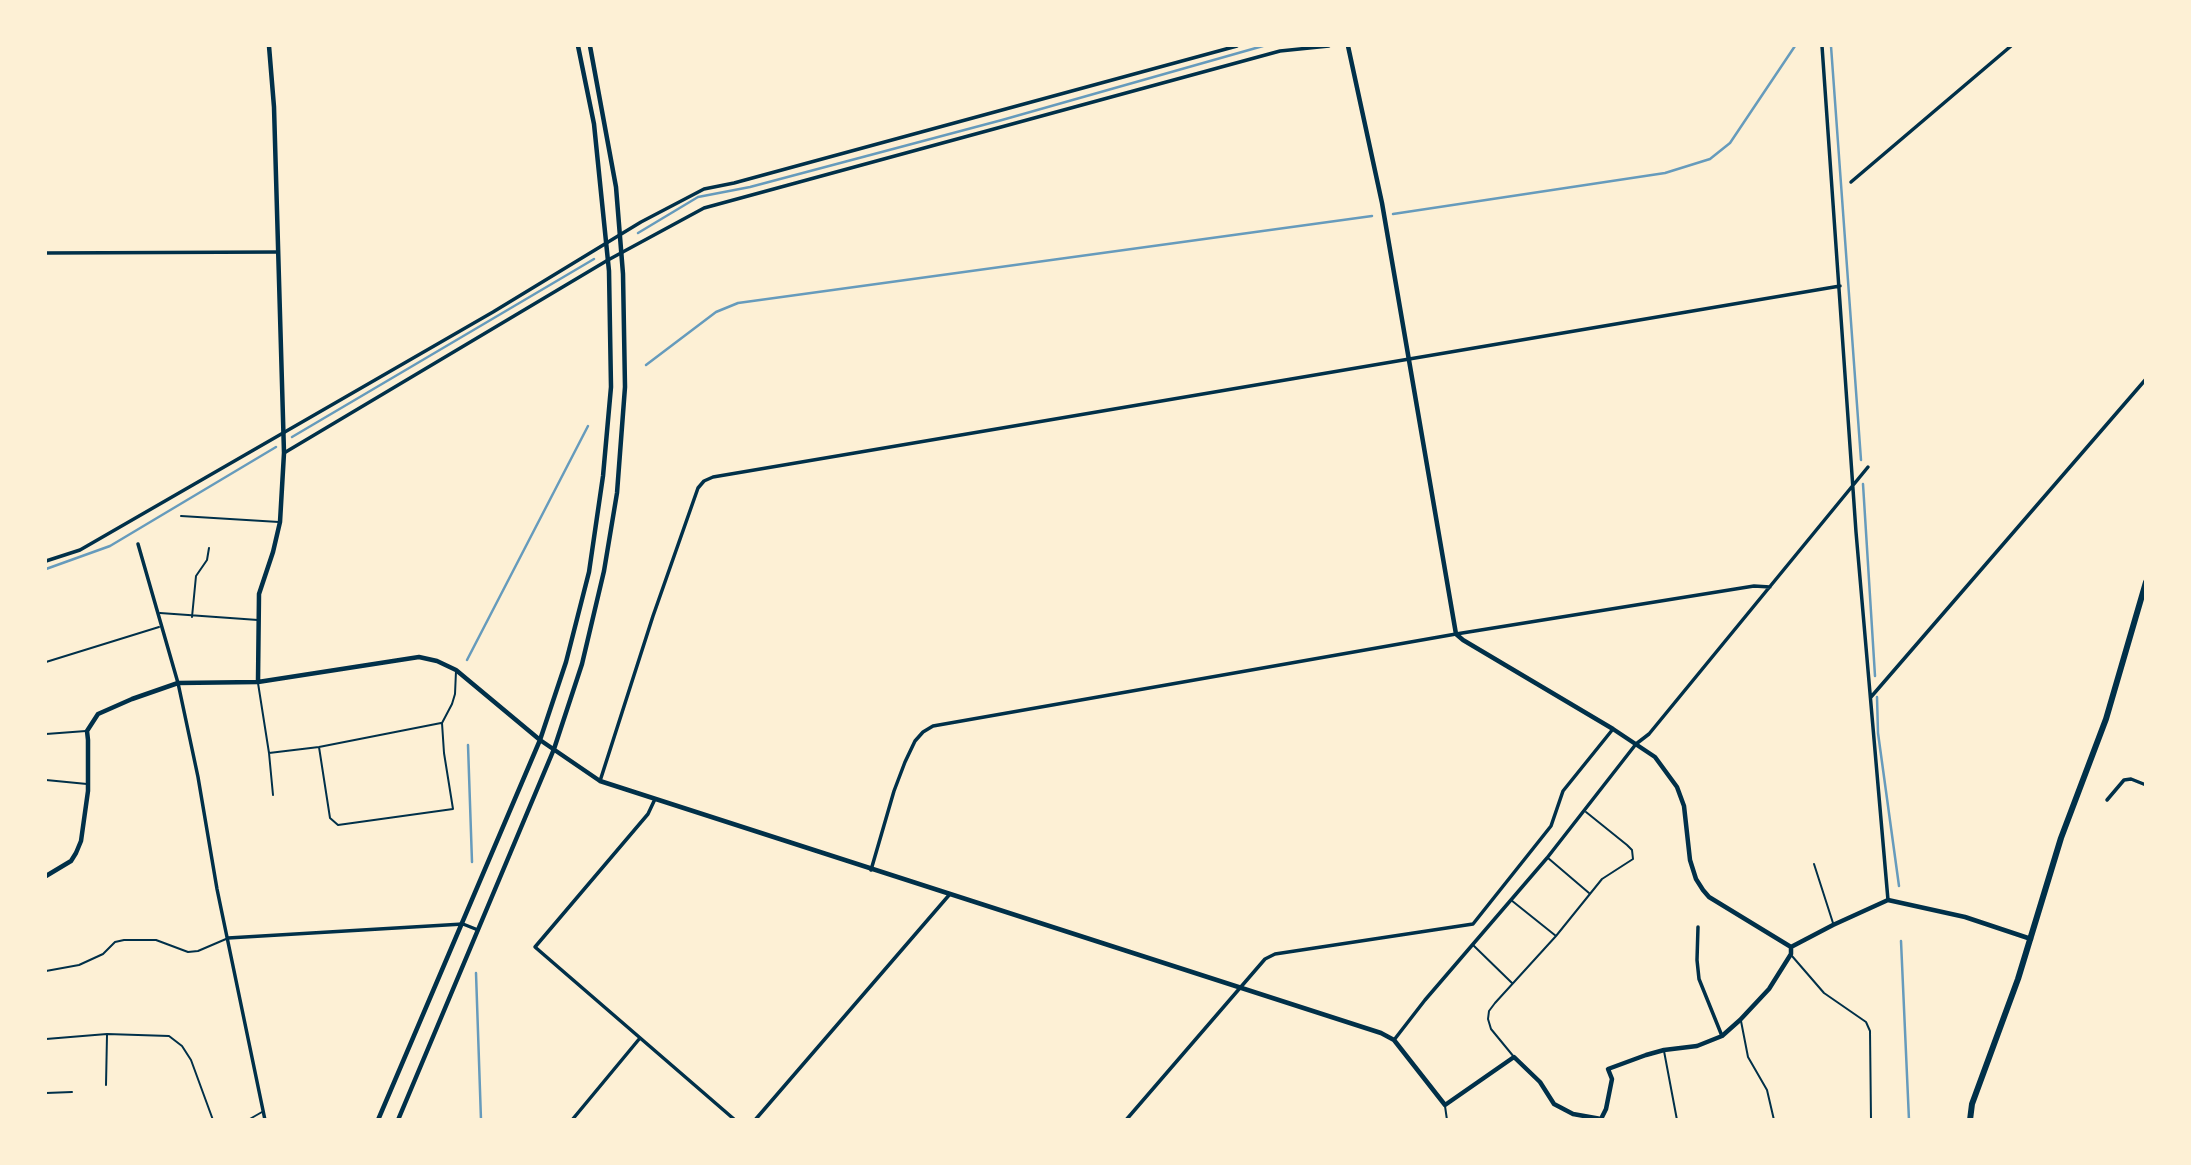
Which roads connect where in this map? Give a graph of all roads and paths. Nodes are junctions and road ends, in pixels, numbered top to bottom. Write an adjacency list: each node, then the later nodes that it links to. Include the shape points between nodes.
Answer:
1 (269, 46): 12 (street)
2 (578, 46): 11 (street, via 594,124)
3 (590, 46): 10 (street, via 616,187)
4 (1237, 46): 10 (street, via 704,189)
5 (1329, 46): 14 (street, via 1280,51 704,208)
6 (1348, 46): 17 (street)
7 (1822, 46): 16 (street)
8 (2011, 46): 9 (street)
9 (1851, 182)
10 (620, 236): 11 (street); 14 (street)
11 (606, 244): 15 (street); 19 (street)
12 (278, 252): 13 (street); 19 (street)
13 (46, 253)
14 (621, 253): 15 (street); 47 (street, via 625,387 617,493 595,616)
15 (608, 260): 20 (street); 44 (street, via 611,387 601,490 589,572)
16 (1840, 286): 17 (street); 22 (street)
17 (1410, 360): 34 (street); 50 (street, via 704,481 653,616)
18 (2146, 379): 39 (street)
19 (282, 432): 20 (street); 27 (street, via 80,550)
20 (284, 453): 24 (street)
21 (1868, 467): 22 (street)
22 (1854, 484): 29 (street); 39 (street)
23 (181, 516): 24 (lane)
24 (280, 522): 32 (street, via 259,594)
25 (138, 544): 30 (street)
26 (209, 548): 31 (lane, via 197,576)
27 (46, 561)
28 (2146, 582): 71 (main road, via 2106,719 2061,838)
29 (1770, 587): 34 (street); 45 (street)
30 (159, 613): 31 (lane); 33 (street)
31 (192, 617): 32 (lane)
32 (258, 620): 37 (street)
33 (160, 627): 35 (lane); 38 (street)
34 (1456, 634): 41 (street); 59 (street, via 933,726 915,741 905,762)
35 (46, 662)
36 (456, 670): 37 (street, via 418,657); 40 (lane, via 455,694); 44 (street)
37 (258, 682): 38 (street); 48 (lane)
38 (178, 683): 42 (street, via 98,714); 70 (street)
39 (1871, 697): 64 (street)
40 (442, 723): 46 (lane); 46 (lane, via 453,808 338,825 330,818)
41 (1614, 729): 45 (street); 77 (street, via 1563,791 1551,826 1473,924 1275,954 1265,958)
42 (87, 731): 43 (lane); 51 (street)
43 (46, 734)
44 (540, 740): 47 (street); 65 (street)
45 (1636, 744): 56 (street); 73 (street, via 1655,757 1677,787 1684,806 1690,860 1703,890)
46 (319, 747): 48 (lane)
47 (554, 749): 50 (street); 68 (street)
48 (269, 752): 53 (lane)
49 (46, 780): 51 (lane)
50 (600, 781): 54 (street)
51 (88, 784): 60 (street, via 76,853)
52 (2146, 785): 55 (street, via 2124,780)
53 (273, 795)
54 (655, 799): 59 (street); 81 (street, via 648,814 535,947)
55 (2107, 800)
56 (1584, 811): 57 (street); 61 (lane, via 1633,855)
57 (1547, 858): 61 (lane); 63 (street)
58 (1814, 864): 66 (lane)
59 (871, 870): 62 (street)
60 (46, 876)
61 (1589, 893): 69 (lane)
62 (950, 894): 77 (street); 98 (street)
63 (1511, 899): 69 (lane); 72 (street)
64 (1888, 900): 66 (street); 71 (street, via 1965,917)
65 (463, 924): 68 (street); 70 (street); 94 (street)
66 (1833, 925): 73 (street)
67 (1698, 927): 80 (street, via 1699,979)
68 (478, 930): 95 (street)
69 (1556, 936): 76 (lane)
70 (228, 938): 75 (lane, via 188,952 156,940 115,942 103,954 79,965); 90 (street)
71 (2031, 939): 105 (main road)
72 (1472, 945): 76 (lane); 83 (street)
73 (1791, 947): 74 (street)
74 (1791, 954): 78 (street, via 1769,989); 104 (lane, via 1824,993 1866,1022 1870,1031)
75 (46, 971)
76 (1513, 983): 85 (lane, via 1489,1011 1488,1019)
77 (1239, 987): 83 (street); 99 (street)
78 (1740, 1020): 80 (street); 103 (lane, via 1748,1057 1767,1090)
79 (107, 1034): 82 (lane); 86 (lane); 91 (lane, via 175,1039 191,1060)
80 (1722, 1036): 84 (street)
81 (640, 1038): 96 (street); 97 (street)
82 (46, 1039)
83 (1394, 1040): 89 (street)
84 (1664, 1050): 101 (street, via 1608,1069 1612,1079); 102 (lane)
85 (1514, 1058): 89 (street); 101 (street, via 1540,1082 1554,1104 1573,1114)
86 (106, 1085)
87 (72, 1091): 88 (lane)
88 (46, 1093)
89 (1445, 1105): 100 (lane)
90 (263, 1111): 92 (lane); 93 (street)
91 (213, 1119)
92 (248, 1119)
93 (265, 1119)
94 (379, 1119)
95 (398, 1119)
96 (572, 1119)
97 (735, 1119)
98 (755, 1119)
99 (1126, 1119)
100 (1447, 1119)
101 (1602, 1119)
102 (1677, 1119)
103 (1774, 1119)
104 (1871, 1119)
105 (1970, 1119)

